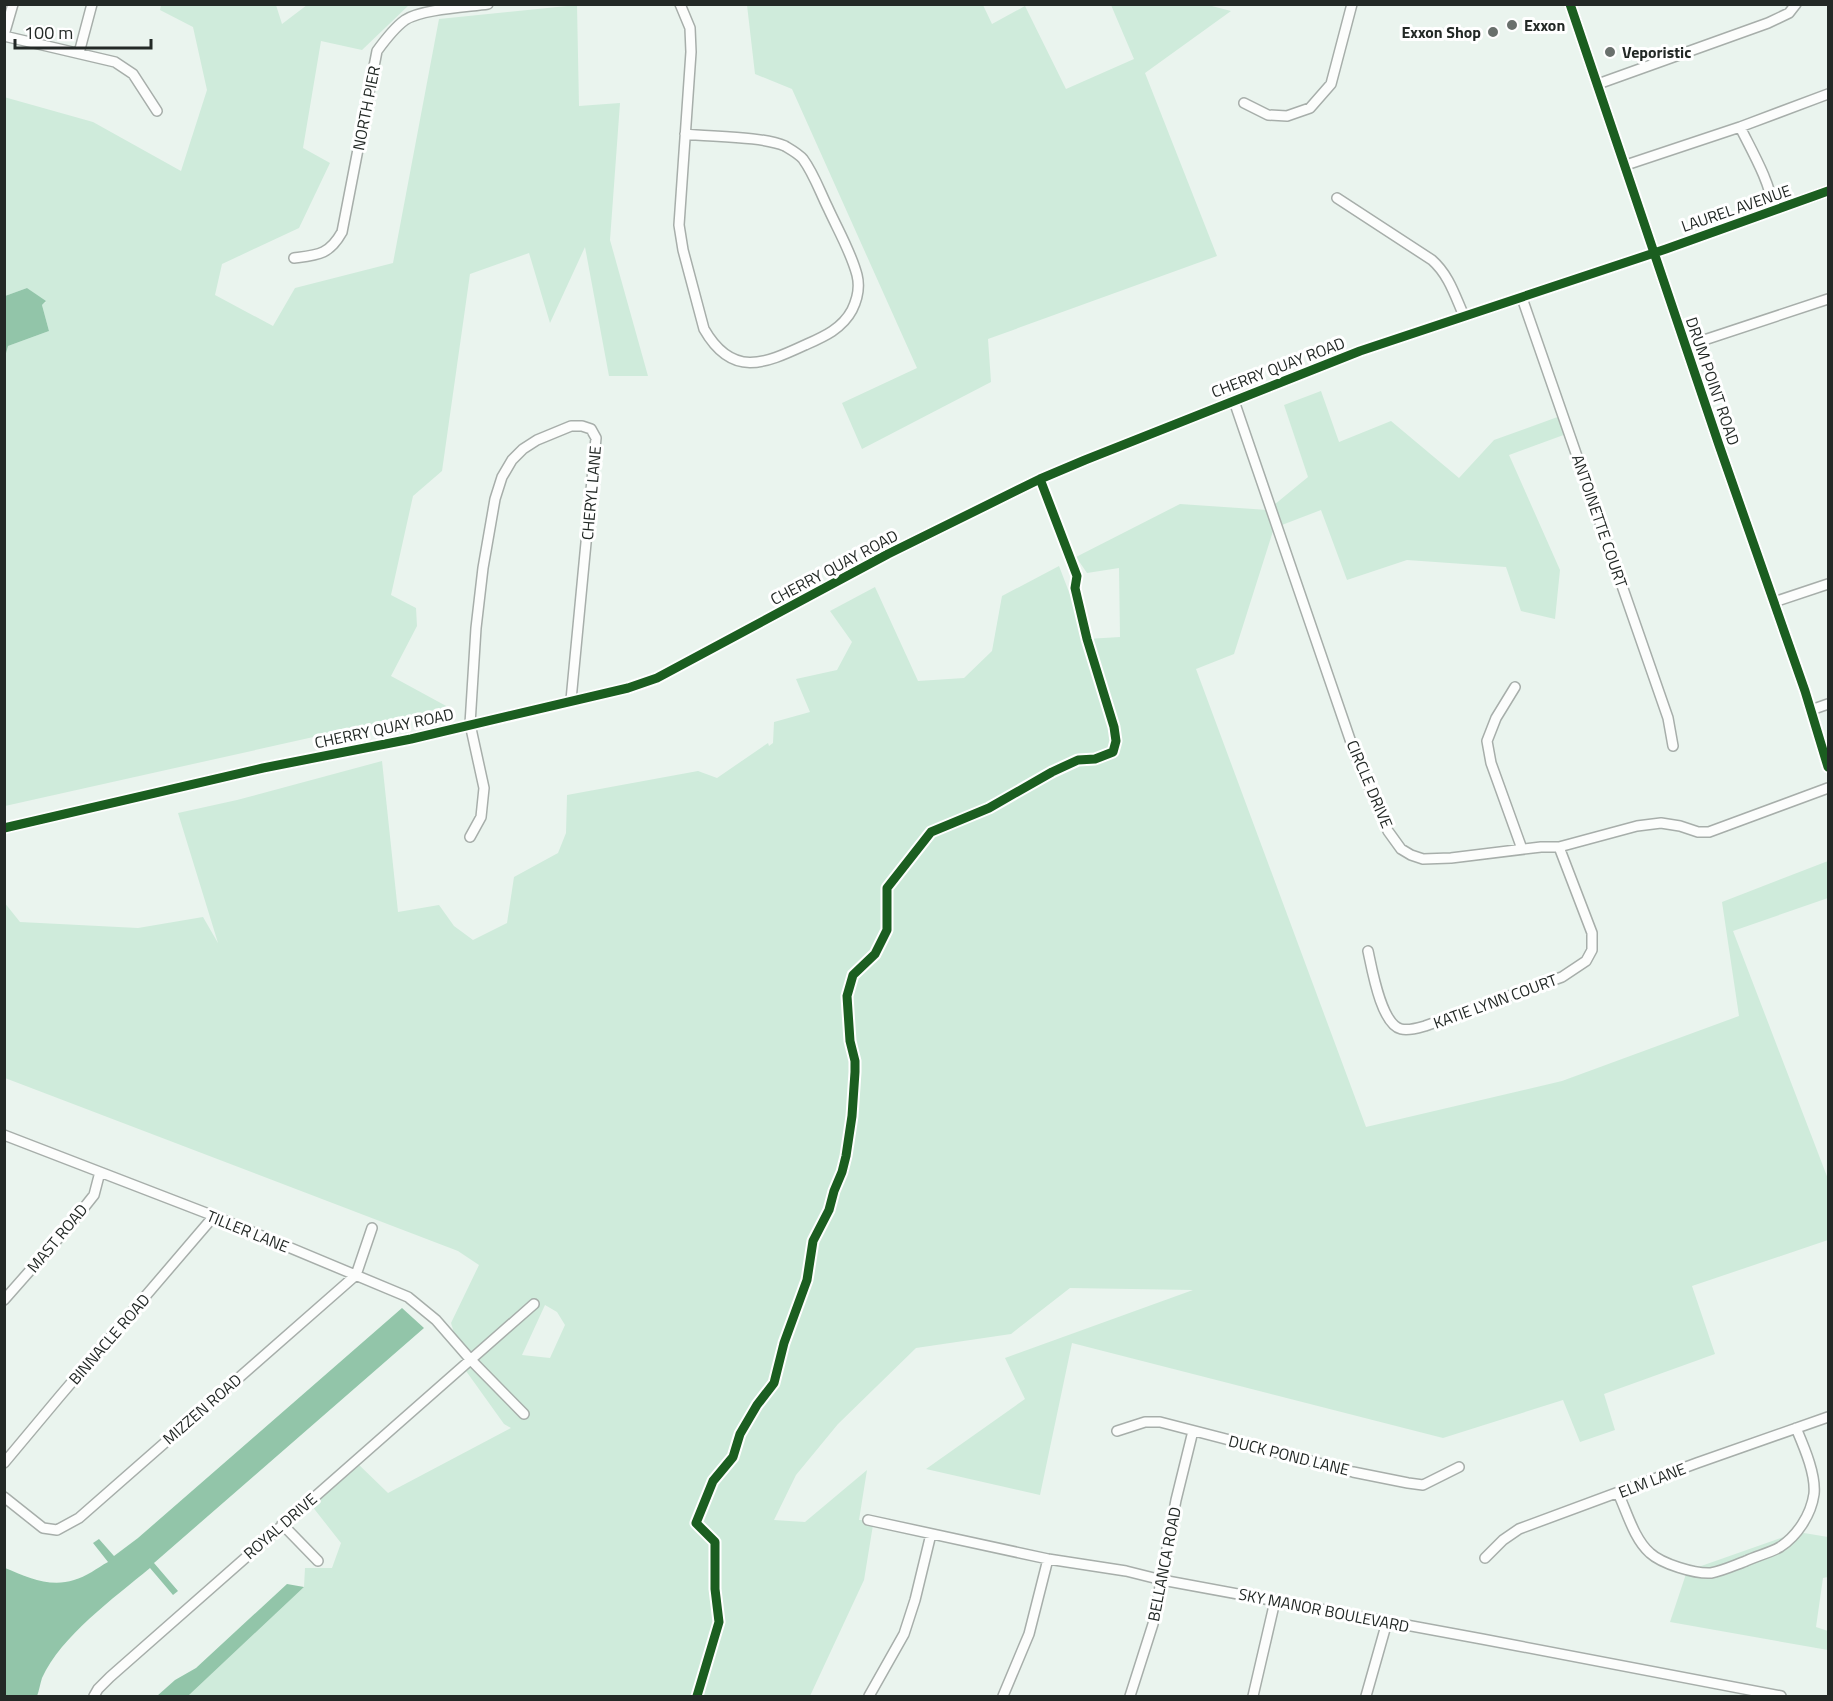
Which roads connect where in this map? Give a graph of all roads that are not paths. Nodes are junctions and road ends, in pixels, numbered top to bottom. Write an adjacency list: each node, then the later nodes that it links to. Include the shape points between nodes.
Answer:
1 (13, 4): 8 (street)
2 (92, 4): 9 (street)
3 (488, 4): 21 (street, NORTH PIER, via 422,13 406,19 377,51 342,232 335,244 320,254)
4 (680, 4): 15 (street, via 690,28 691,52)
5 (1353, 4): 12 (street, via 1330,84 1310,108 1287,116 1268,115)
6 (1570, 4): 10 (street, DRUM POINT ROAD)
7 (1796, 4): 10 (street, via 1789,13 1768,23)
8 (4, 35): 9 (street)
9 (79, 53): 13 (street, via 115,62 133,74)
10 (1598, 84): 16 (street, DRUM POINT ROAD)
11 (1828, 94): 14 (street)
12 (1244, 103)
13 (157, 111)
14 (1740, 127): 16 (street); 19 (street, via 1766,177)
15 (685, 134): 15 (street, via 767,141 802,157 857,277 858,294 842,324 774,360 759,363 729,357 710,339 701,318 679,225)
16 (1626, 165): 20 (street, DRUM POINT ROAD)
17 (1828, 191): 19 (street, LAUREL AVENUE)
18 (1337, 198): 24 (street, via 1441,267)
19 (1774, 210): 20 (street, LAUREL AVENUE)
20 (1654, 253): 22 (street, CHERRY QUAY ROAD); 25 (street, DRUM POINT ROAD)
21 (294, 258)
22 (1522, 298): 24 (street, CHERRY QUAY ROAD); 34 (street, ANTOINETTE COURT, via 1668,718)
23 (1828, 299): 25 (street)
24 (1464, 316): 26 (street, CHERRY QUAY ROAD, via 1360,351)
25 (1686, 346): 28 (street, DRUM POINT ROAD)
26 (1234, 401): 30 (street, CHERRY QUAY ROAD, via 1030,483 657,678); 40 (street, CIRCLE DRIVE, via 1355,754 1388,831 1401,849 1423,859)
27 (1828, 584): 28 (street)
28 (1774, 602): 32 (street, DRUM POINT ROAD)
29 (1515, 687): 40 (street, via 1487,741)
30 (571, 700): 33 (street, CHERRY QUAY ROAD); 33 (street, CHERYL LANE, via 596,438 591,429 582,426 571,426 537,440 512,460 502,477 483,568)
31 (1828, 704): 32 (street)
32 (1811, 710): 35 (street, DRUM POINT ROAD)
33 (470, 724): 37 (street, CHERRY QUAY ROAD); 38 (street, via 484,788 481,817)
34 (1673, 746)
35 (1828, 767)
36 (1828, 788): 39 (street, CIRCLE DRIVE, via 1709,832 1661,823)
37 (4, 828)
38 (470, 837)
39 (1559, 847): 40 (street, CIRCLE DRIVE); 41 (street, KATIE LYNN COURT, via 1592,933 1592,950 1586,961 1562,977 1425,1026 1403,1030 1388,1017)
40 (1522, 849)
41 (1368, 951)
42 (5, 1135): 43 (street, TILLER LANE)
43 (100, 1172): 44 (street, TILLER LANE); 47 (street, MAST ROAD, via 94,1195)
44 (214, 1216): 46 (street, TILLER LANE); 55 (street, BINNACLE ROAD)
45 (372, 1228): 46 (street, MIZZEN ROAD)
46 (356, 1275): 49 (street, TILLER LANE, via 408,1297 436,1320); 58 (street, MIZZEN ROAD, via 79,1518 57,1530 43,1528)
47 (4, 1299)
48 (534, 1304): 49 (street)
49 (470, 1359): 50 (street, TILLER LANE); 60 (street, ROYAL DRIVE)
50 (524, 1414)
51 (1828, 1417): 52 (street, ELM LANE)
52 (1796, 1428): 57 (street, ELM LANE); 57 (street, via 1813,1481 1814,1493 1804,1522 1779,1547 1736,1565 1702,1573 1651,1554 1640,1542)
53 (1117, 1431): 54 (street, DUCK POND LANE, via 1144,1422)
54 (1193, 1431): 56 (street, DUCK POND LANE, via 1408,1484 1423,1485); 65 (street, BELLANCA ROAD)
55 (4, 1463)
56 (1459, 1467)
57 (1618, 1493): 62 (street, ELM LANE, via 1519,1529)
58 (4, 1497)
59 (868, 1520): 61 (street, SKY MANOR BOULEVARD)
60 (282, 1524): 64 (street); 69 (street, ROYAL DRIVE, via 110,1677)
61 (931, 1534): 63 (street, SKY MANOR BOULEVARD); 70 (street, via 904,1634)
62 (1485, 1558)
63 (1048, 1559): 65 (street, SKY MANOR BOULEVARD); 71 (street, via 1029,1634)
64 (318, 1561)
65 (1162, 1580): 66 (street, SKY MANOR BOULEVARD); 72 (street, BELLANCA ROAD, via 1153,1624)
66 (1275, 1601): 67 (street, SKY MANOR BOULEVARD); 73 (street)
67 (1387, 1622): 68 (street, SKY MANOR BOULEVARD); 74 (street)
68 (1767, 1695): 75 (street, SKY MANOR BOULEVARD)
69 (94, 1696)
70 (869, 1696)
71 (1003, 1696)
72 (1130, 1696)
73 (1253, 1696)
74 (1366, 1696)
75 (1780, 1696)

